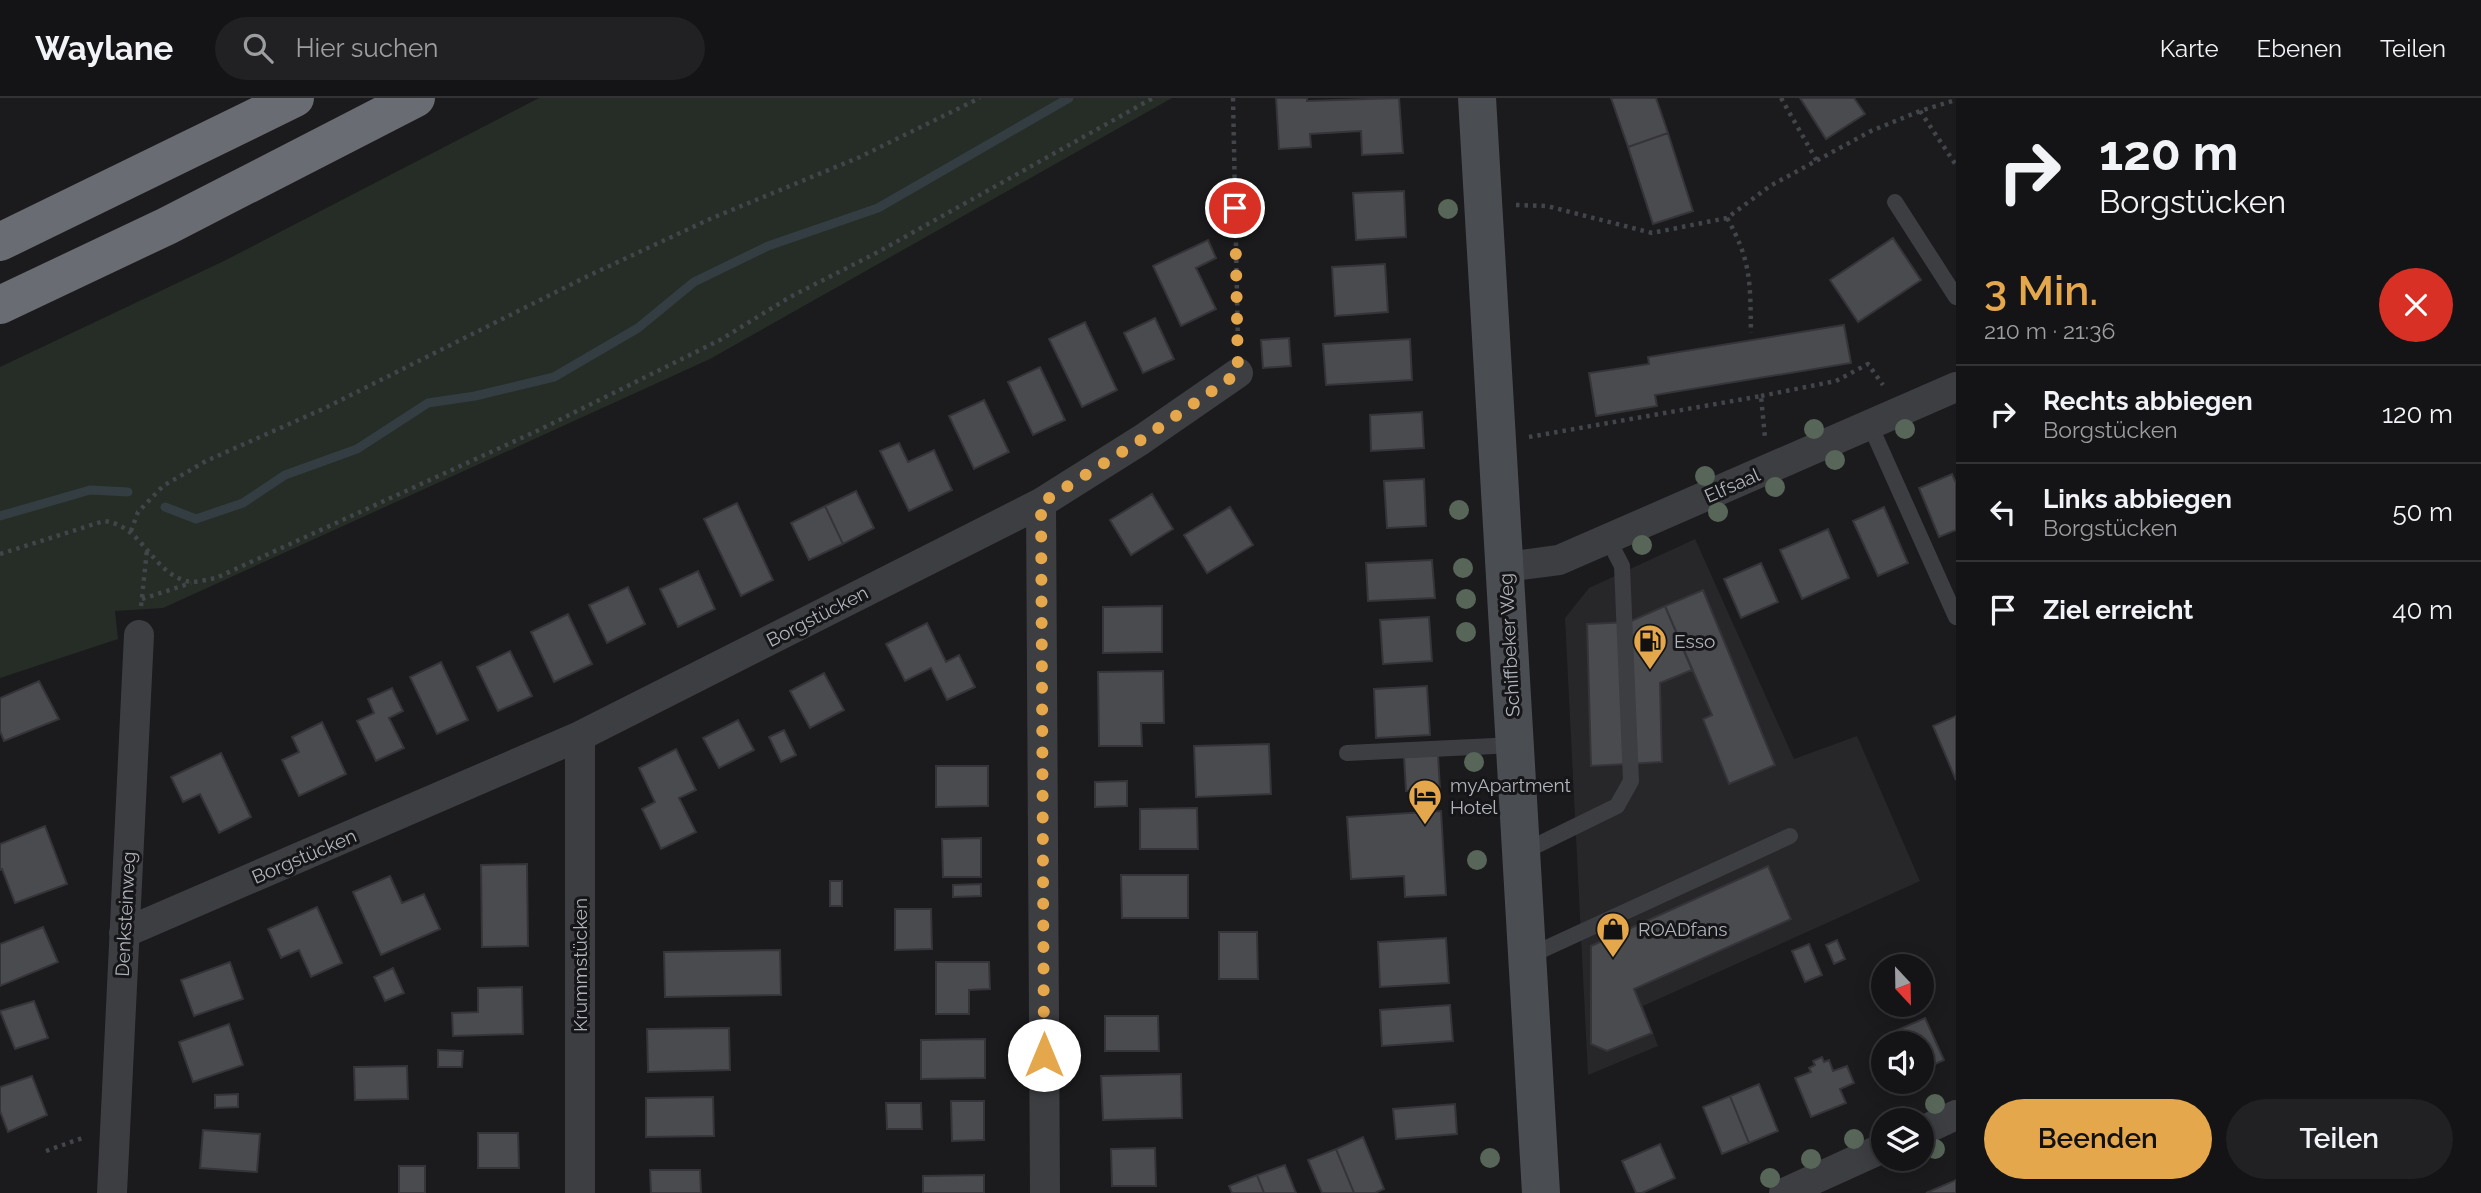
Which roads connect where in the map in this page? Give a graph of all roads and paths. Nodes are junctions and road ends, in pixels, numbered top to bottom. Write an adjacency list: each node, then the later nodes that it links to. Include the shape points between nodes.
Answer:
1 (295, 98): 16 (highway)
2 (429, 98): 9 (highway)
3 (980, 98): 28 (path, via 860,157 723,213 590,275 323,409 206,461 163,486 138,512)
4 (1153, 98): 33 (path, via 720,340 539,430 216,578)
5 (1233, 98): 20 (path)
6 (1477, 98): 14 (main road, Schiffbeker Weg)
7 (1780, 98): 11 (path)
8 (1956, 100): 10 (path)
9 (400, 106): 18 (highway, via 167,226)
10 (1920, 111): 11 (path); 12 (path)
11 (1817, 161): 15 (path, via 1770,186)
12 (1956, 165)
13 (1895, 202): 17 (lane)
14 (1483, 204): 15 (path, via 1547,206 1652,233); 25 (main road, Schiffbeker Weg)
15 (1727, 218): 19 (path, via 1742,245 1750,276)
16 (0, 242)
17 (1956, 297)
18 (0, 305)
19 (1751, 333)
20 (1238, 373): 27 (street, Borgstücken)
21 (1956, 387): 23 (street, Elfsaal)
22 (1761, 396): 23 (path, via 1836,381 1868,364); 25 (path); 26 (path)
23 (1901, 411): 24 (street, Elfsaal)
24 (1870, 425): 26 (street, Elfsaal); 35 (lane)
25 (1497, 443): 32 (main road, Schiffbeker Weg)
26 (1767, 469): 29 (street, Elfsaal)
27 (1041, 503): 37 (street, Borgstücken); 51 (street)
28 (131, 531): 30 (path); 31 (path, via 104,521)
29 (1608, 539): 32 (street, Elfsaal, via 1559,561); 41 (lane, via 1622,566 1631,781 1617,806)
30 (147, 551): 33 (path, via 174,576); 34 (path)
31 (0, 554)
32 (1505, 567): 38 (main road, Schiffbeker Weg)
33 (195, 582): 34 (path)
34 (142, 600): 36 (path)
35 (1956, 617)
36 (139, 635): 42 (street, Denksteinweg)
37 (580, 736): 42 (street, Borgstücken); 50 (street, Krummstücken)
38 (1515, 745): 39 (lane); 41 (main road, Schiffbeker Weg)
39 (1347, 753)
40 (1790, 836): 43 (lane)
41 (1521, 853): 43 (main road, Schiffbeker Weg)
42 (124, 933): 46 (street, Denksteinweg)
43 (1528, 957): 52 (main road, Schiffbeker Weg)
44 (1956, 1115): 45 (street)
45 (1934, 1125)
46 (115, 1126): 47 (path); 49 (street, Denksteinweg)
47 (46, 1151)
48 (1871, 1153): 53 (street)
49 (112, 1193)
50 (580, 1193)
51 (1045, 1193)
52 (1541, 1193)
53 (1784, 1193)

